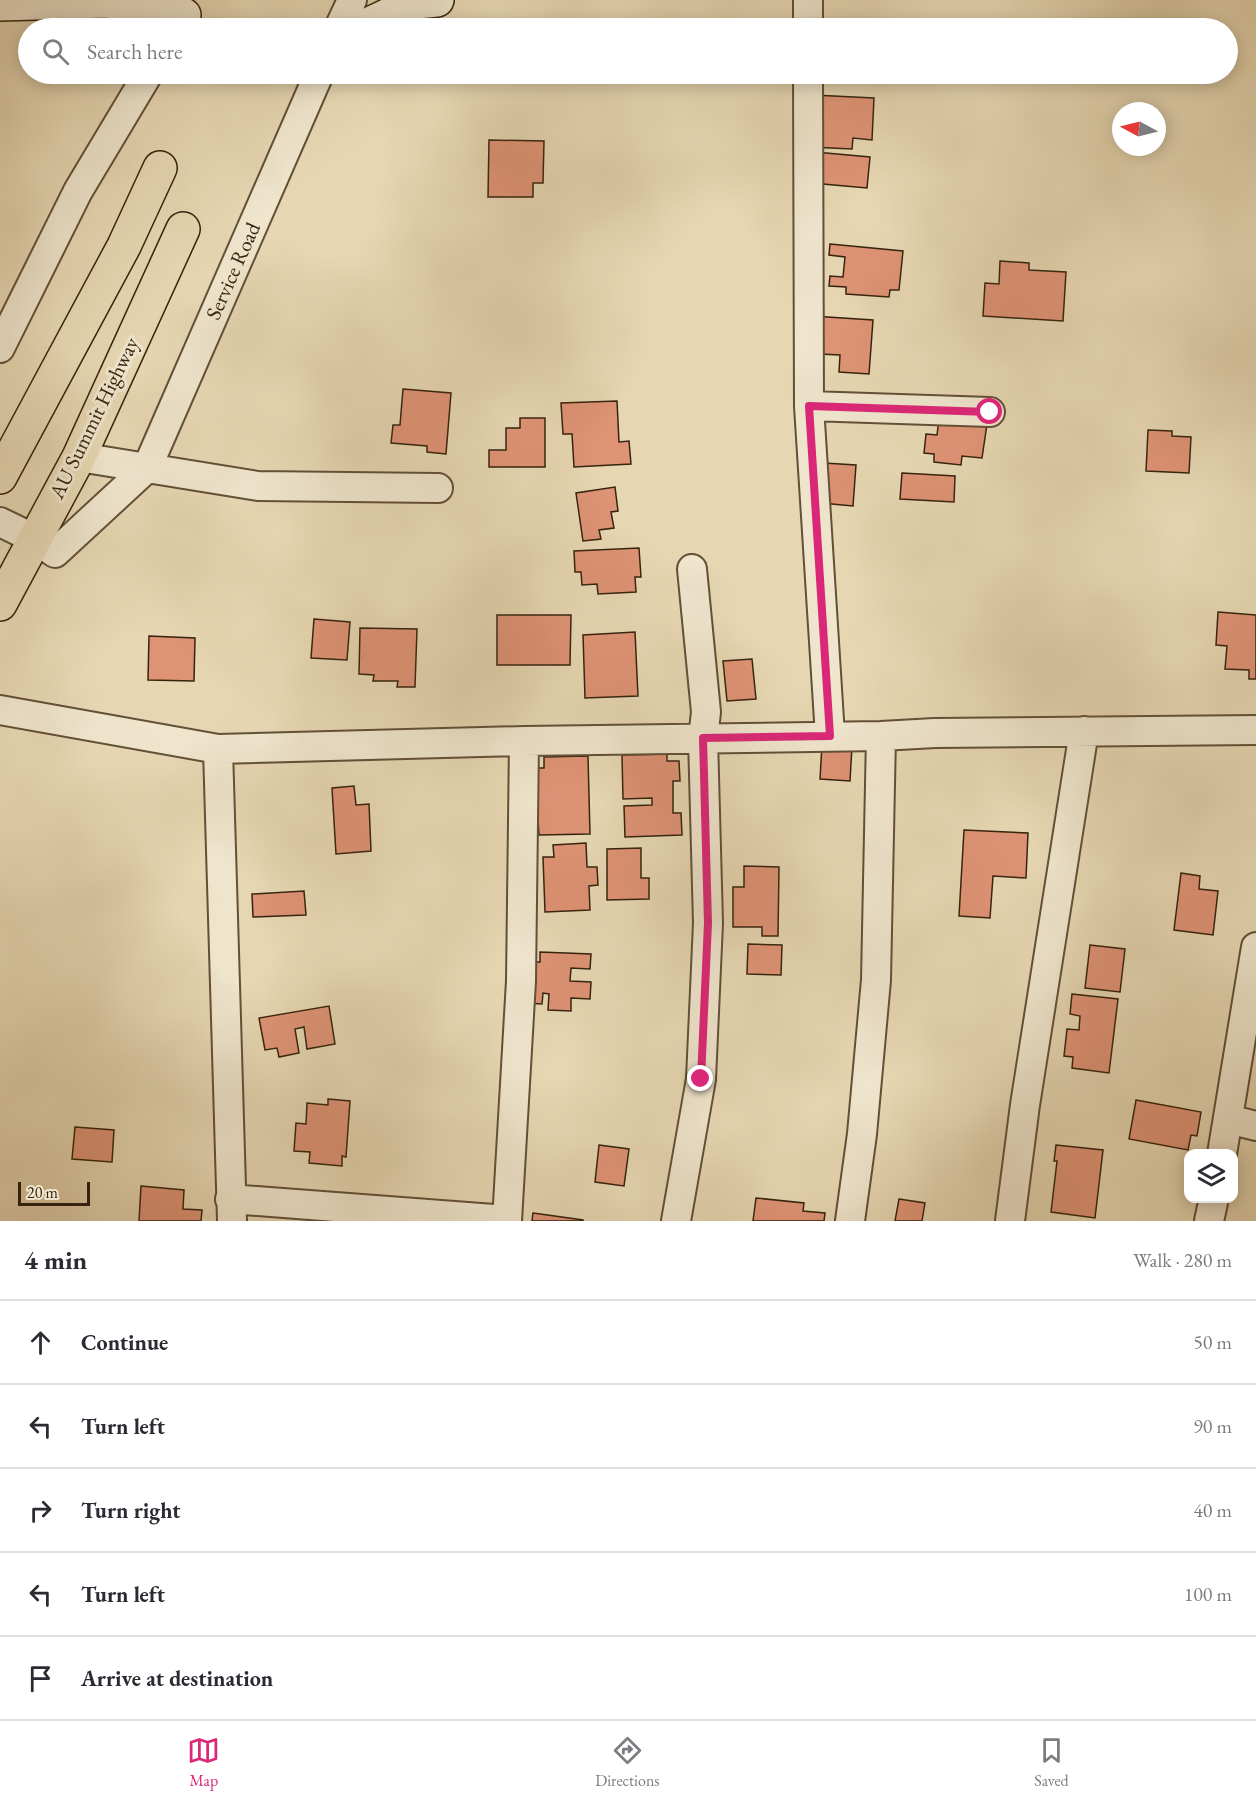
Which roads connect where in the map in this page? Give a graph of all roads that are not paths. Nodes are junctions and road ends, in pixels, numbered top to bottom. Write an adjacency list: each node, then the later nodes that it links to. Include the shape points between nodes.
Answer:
1 (108, 0): 5 (street); 6 (street)
2 (352, 0): 7 (street)
3 (808, 0): 9 (street)
4 (421, 1): 8 (street)
5 (0, 3)
6 (183, 14)
7 (344, 18)
8 (383, 18)
9 (808, 18)
10 (142, 84): 15 (street, via 78,191)
11 (315, 84): 19 (street, Service Road)
12 (808, 84): 16 (street)
13 (160, 168): 20 (main road, via 124,246)
14 (183, 229): 18 (main road, AU Summit Highway)
15 (0, 348)
16 (809, 406): 17 (street); 29 (street)
17 (990, 412)
18 (79, 457): 19 (street); 23 (main road, AU Summit Highway)
19 (147, 468): 21 (street, via 258,486); 23 (street, via 56,553)
20 (0, 477)
21 (438, 488)
22 (0, 522): 23 (street)
23 (35, 539): 25 (main road, AU Summit Highway)
24 (692, 569): 31 (street, via 706,712)
25 (0, 604)
26 (0, 710): 33 (street)
27 (1256, 730): 28 (street)
28 (1084, 731): 30 (street); 43 (street)
29 (830, 736): 30 (street); 31 (street)
30 (881, 736): 42 (street, via 876,980)
31 (703, 738): 32 (street); 41 (street, via 708,923 701,1079)
32 (524, 741): 33 (street); 40 (street, via 521,981)
33 (218, 749): 39 (street)
34 (1256, 947): 35 (street)
35 (1228, 1119): 36 (street); 37 (street)
36 (1256, 1126)
37 (1223, 1149)
38 (1213, 1203): 44 (street)
39 (231, 1210): 40 (street)
40 (507, 1221)
41 (676, 1221)
42 (850, 1221)
43 (1010, 1221)
44 (1209, 1221)

